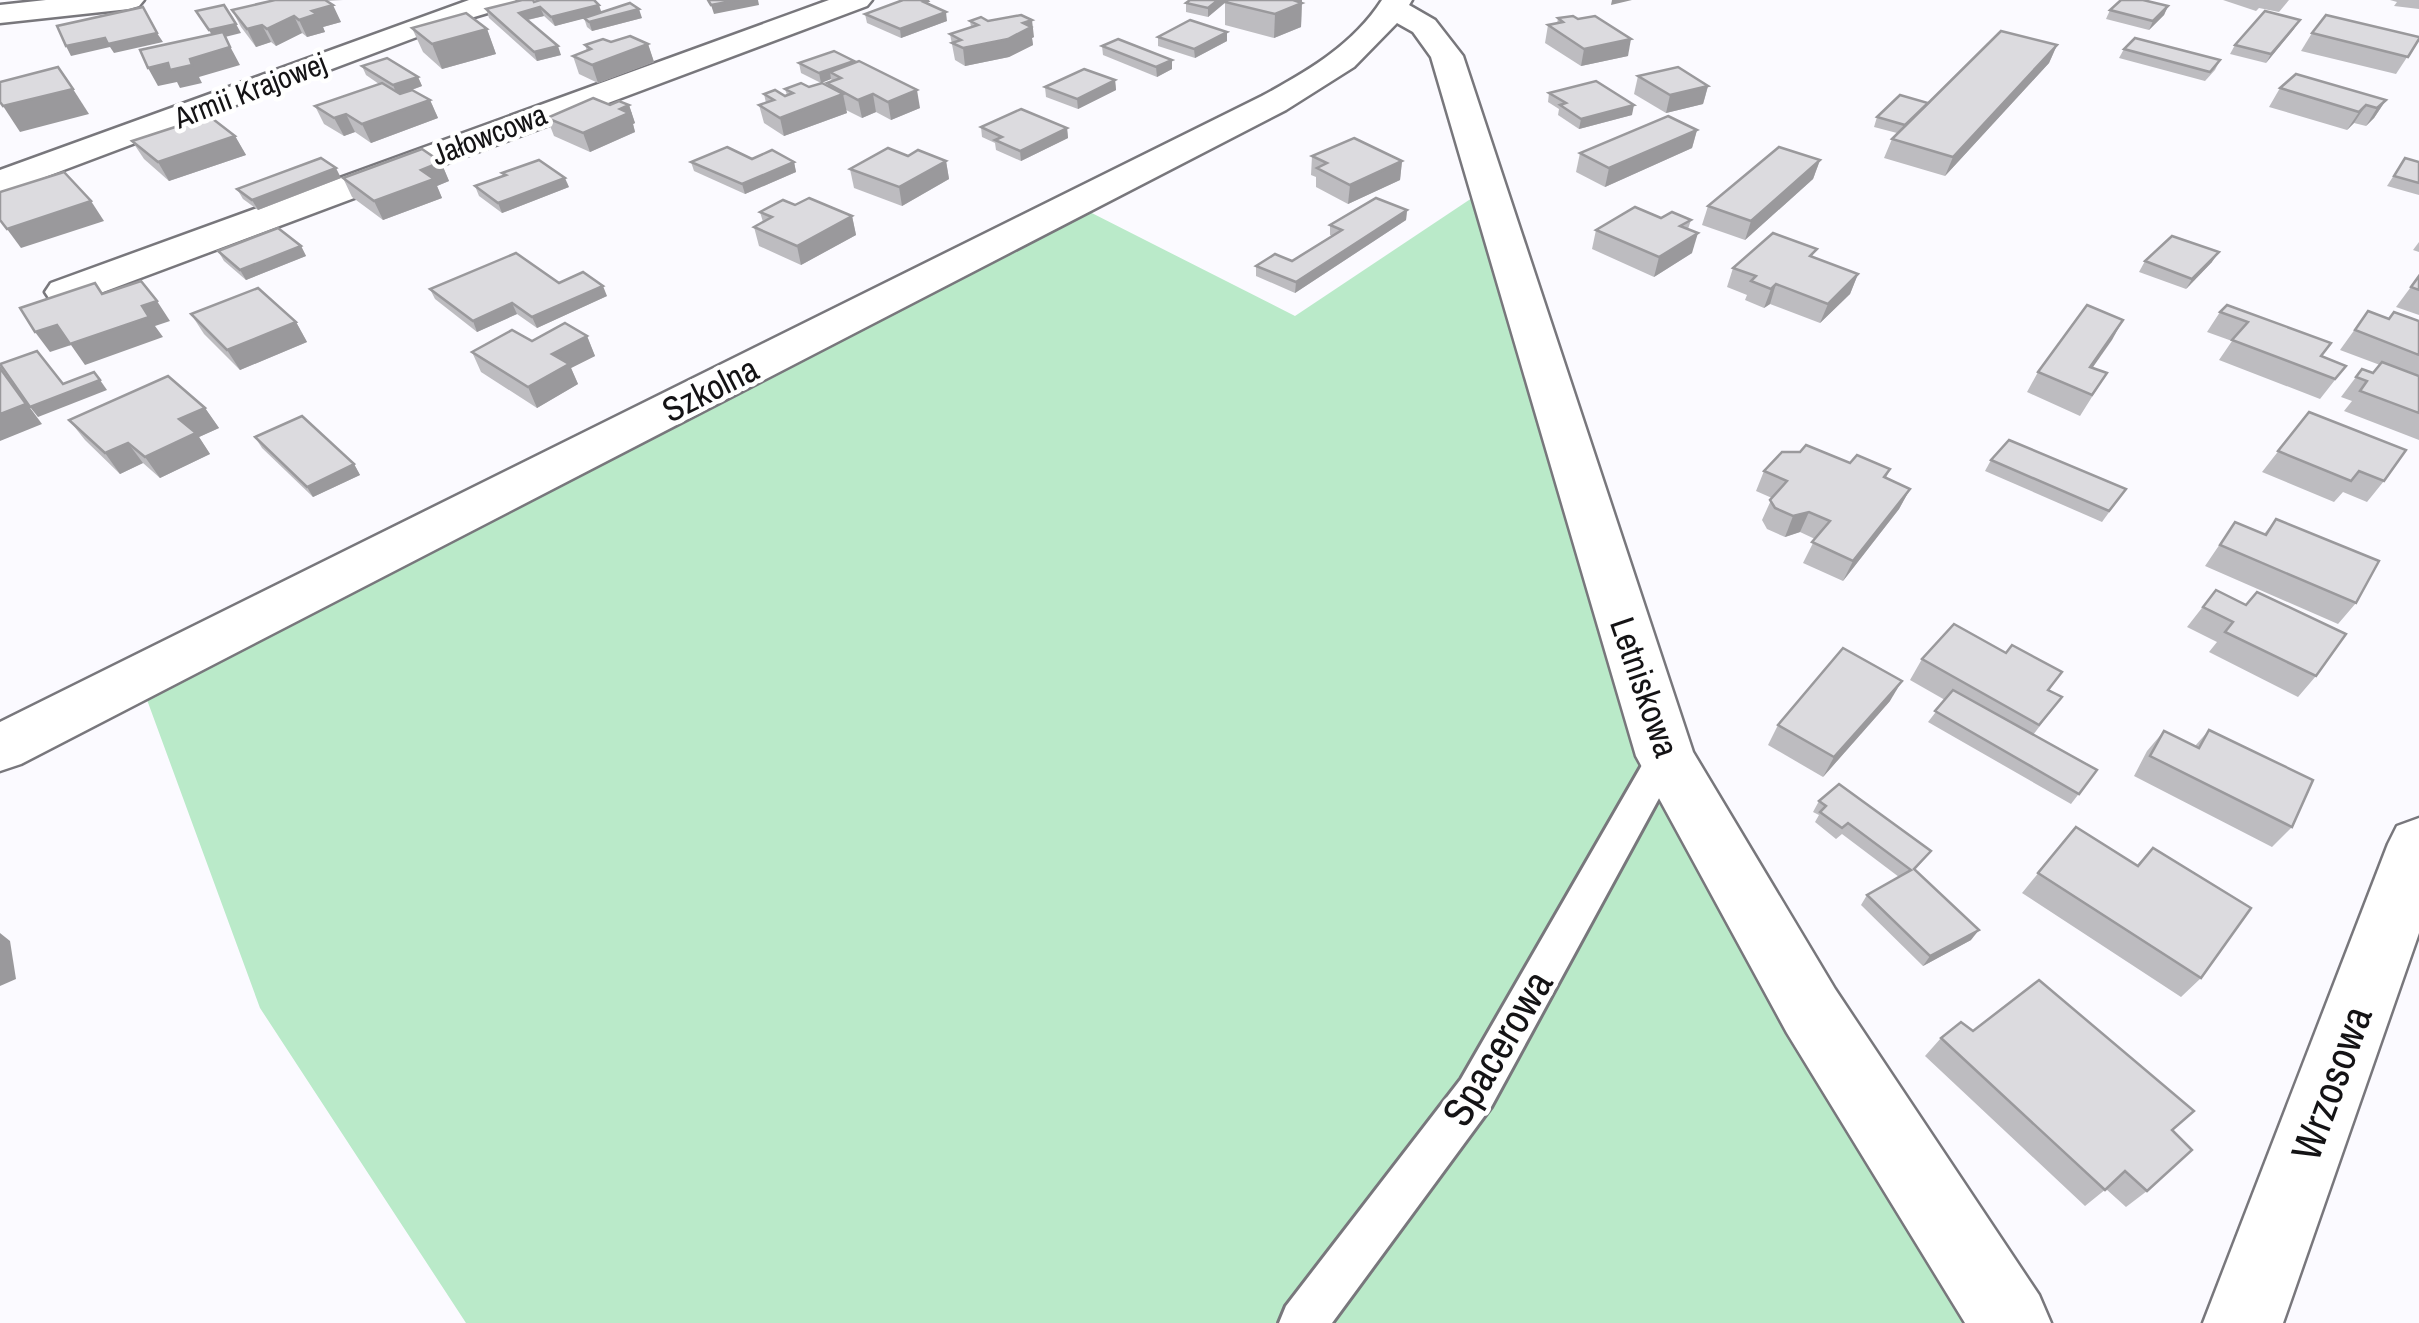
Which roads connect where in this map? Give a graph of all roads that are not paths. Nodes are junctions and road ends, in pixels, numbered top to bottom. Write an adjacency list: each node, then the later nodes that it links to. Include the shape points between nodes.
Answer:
1 (129, 0): 5 (street)
2 (501, 0): 6 (street, Armii Krajowej)
3 (857, 0): 7 (street, Jałowcowa)
4 (1395, 4): 8 (street, Szkolna, via 1336,68 1274,103); 9 (street, Letniskowa, via 1448,56)
5 (0, 14)
6 (0, 183)
7 (65, 292)
8 (0, 748)
9 (1665, 756): 11 (lane, Spacerowa, via 1476,1094); 12 (street, Letniskowa, via 1811,1011)
10 (2419, 844): 13 (street, Wrzosowa)
11 (1304, 1323)
12 (2011, 1323)
13 (2244, 1323)

